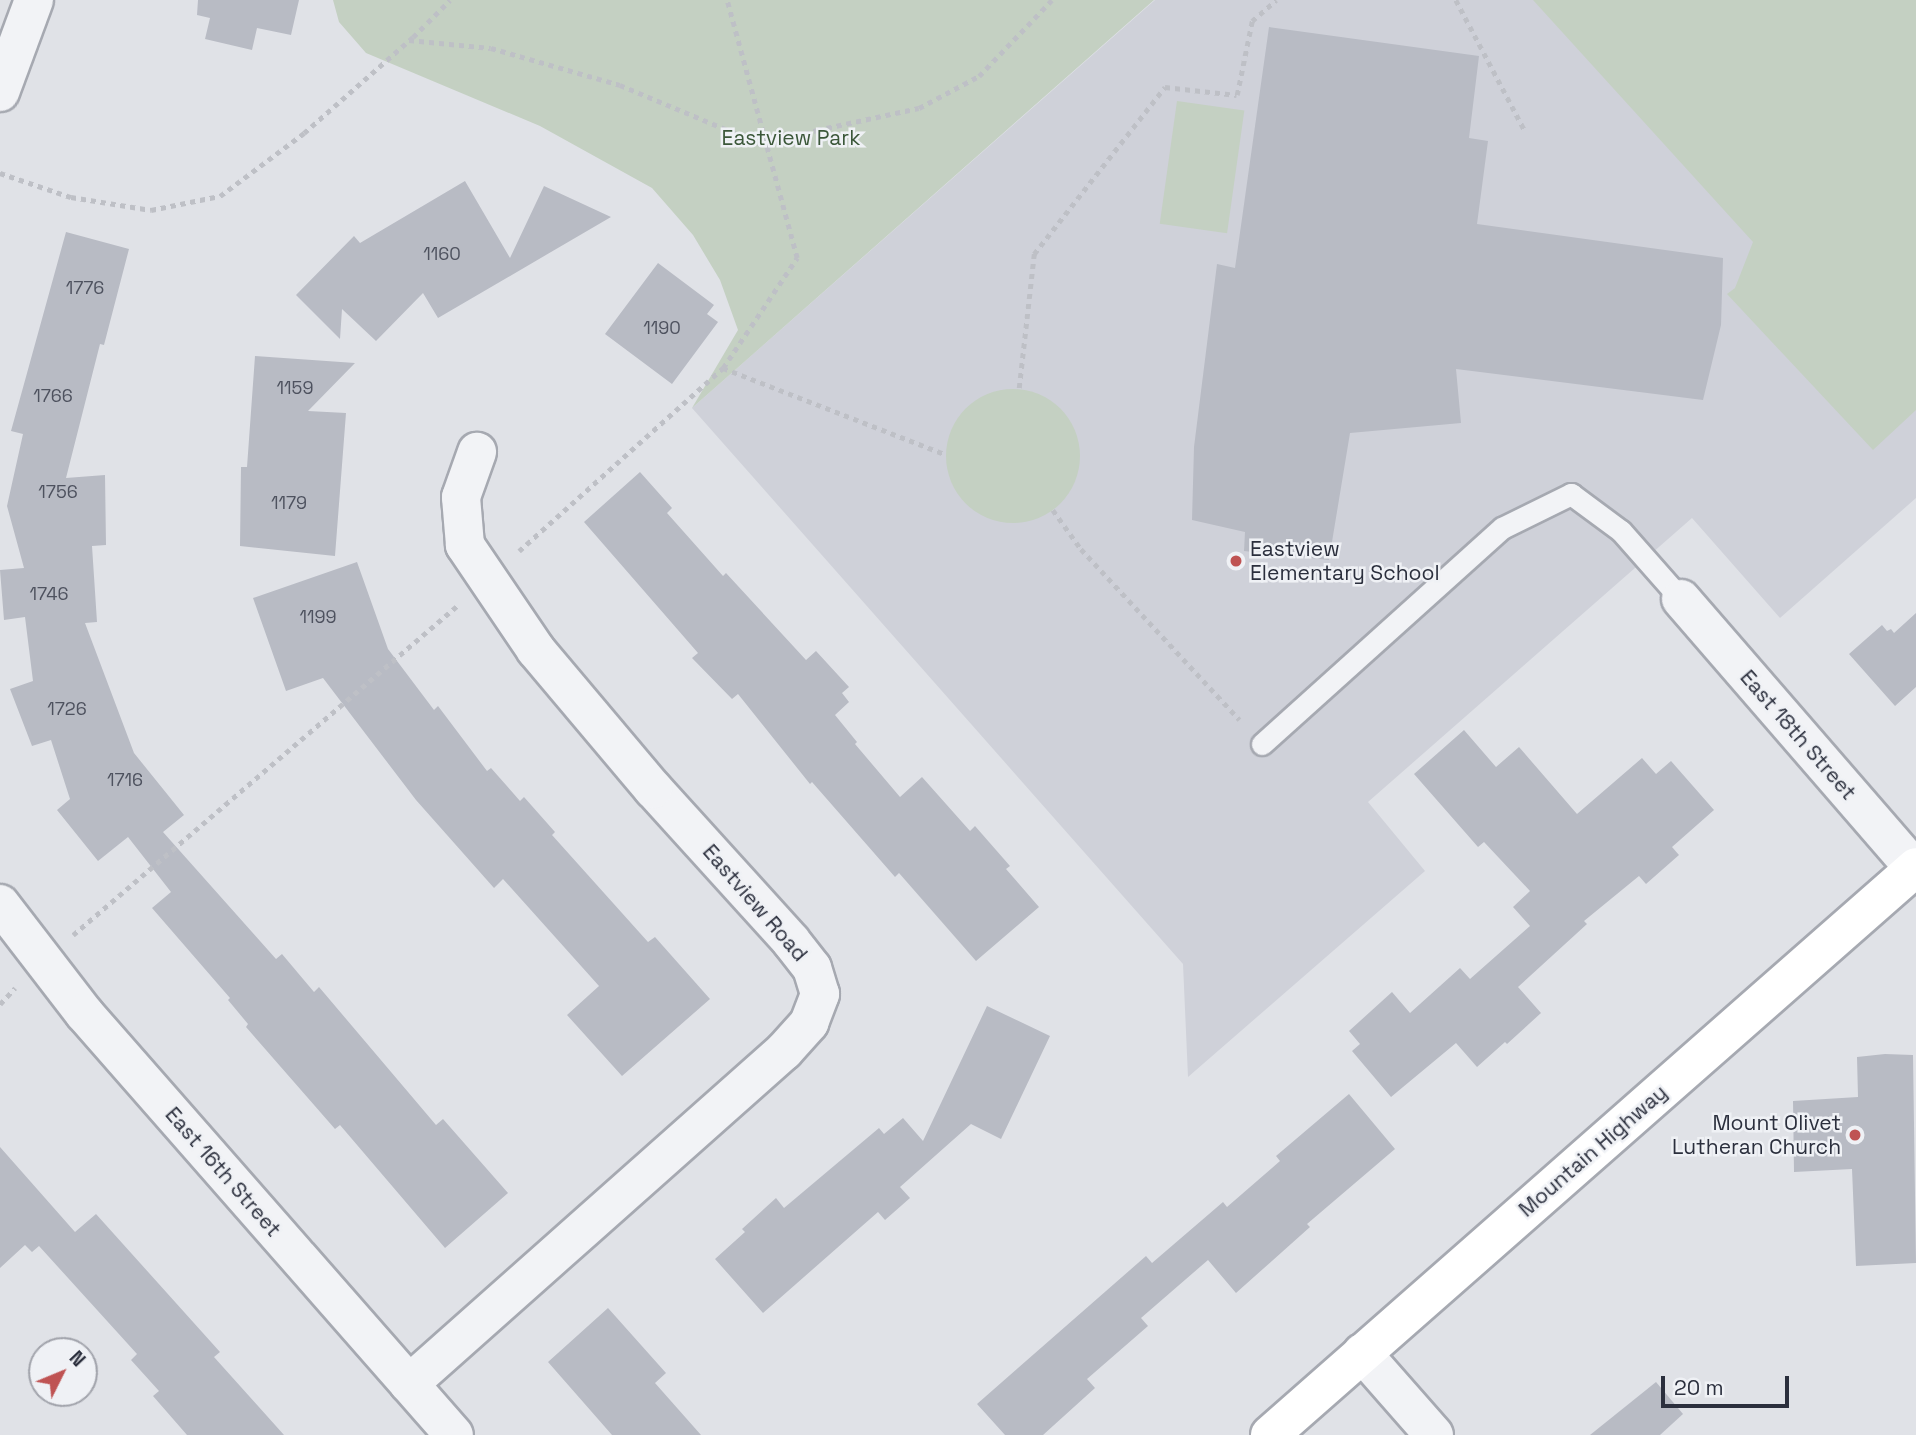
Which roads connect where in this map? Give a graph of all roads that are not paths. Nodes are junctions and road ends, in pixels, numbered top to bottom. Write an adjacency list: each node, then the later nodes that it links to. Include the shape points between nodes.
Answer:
1 (34, 0): 2 (street)
2 (0, 92)
3 (477, 452): 9 (street, Eastview Road, via 461,497 465,545 536,650 653,789 791,941 812,968 820,994 809,1023 784,1051)
4 (1681, 599): 5 (lane, via 1621,531 1571,494 1502,528); 6 (street, East 18th Street)
5 (1262, 744)
6 (1916, 868): 8 (main road, Mountain Highway)
7 (0, 904): 9 (street, East 16th Street, via 85,1013)
8 (1362, 1353): 11 (main road, Mountain Highway); 12 (street)
9 (409, 1384): 10 (street, East 16th Street)
10 (454, 1435)
11 (1270, 1435)
12 (1434, 1435)

